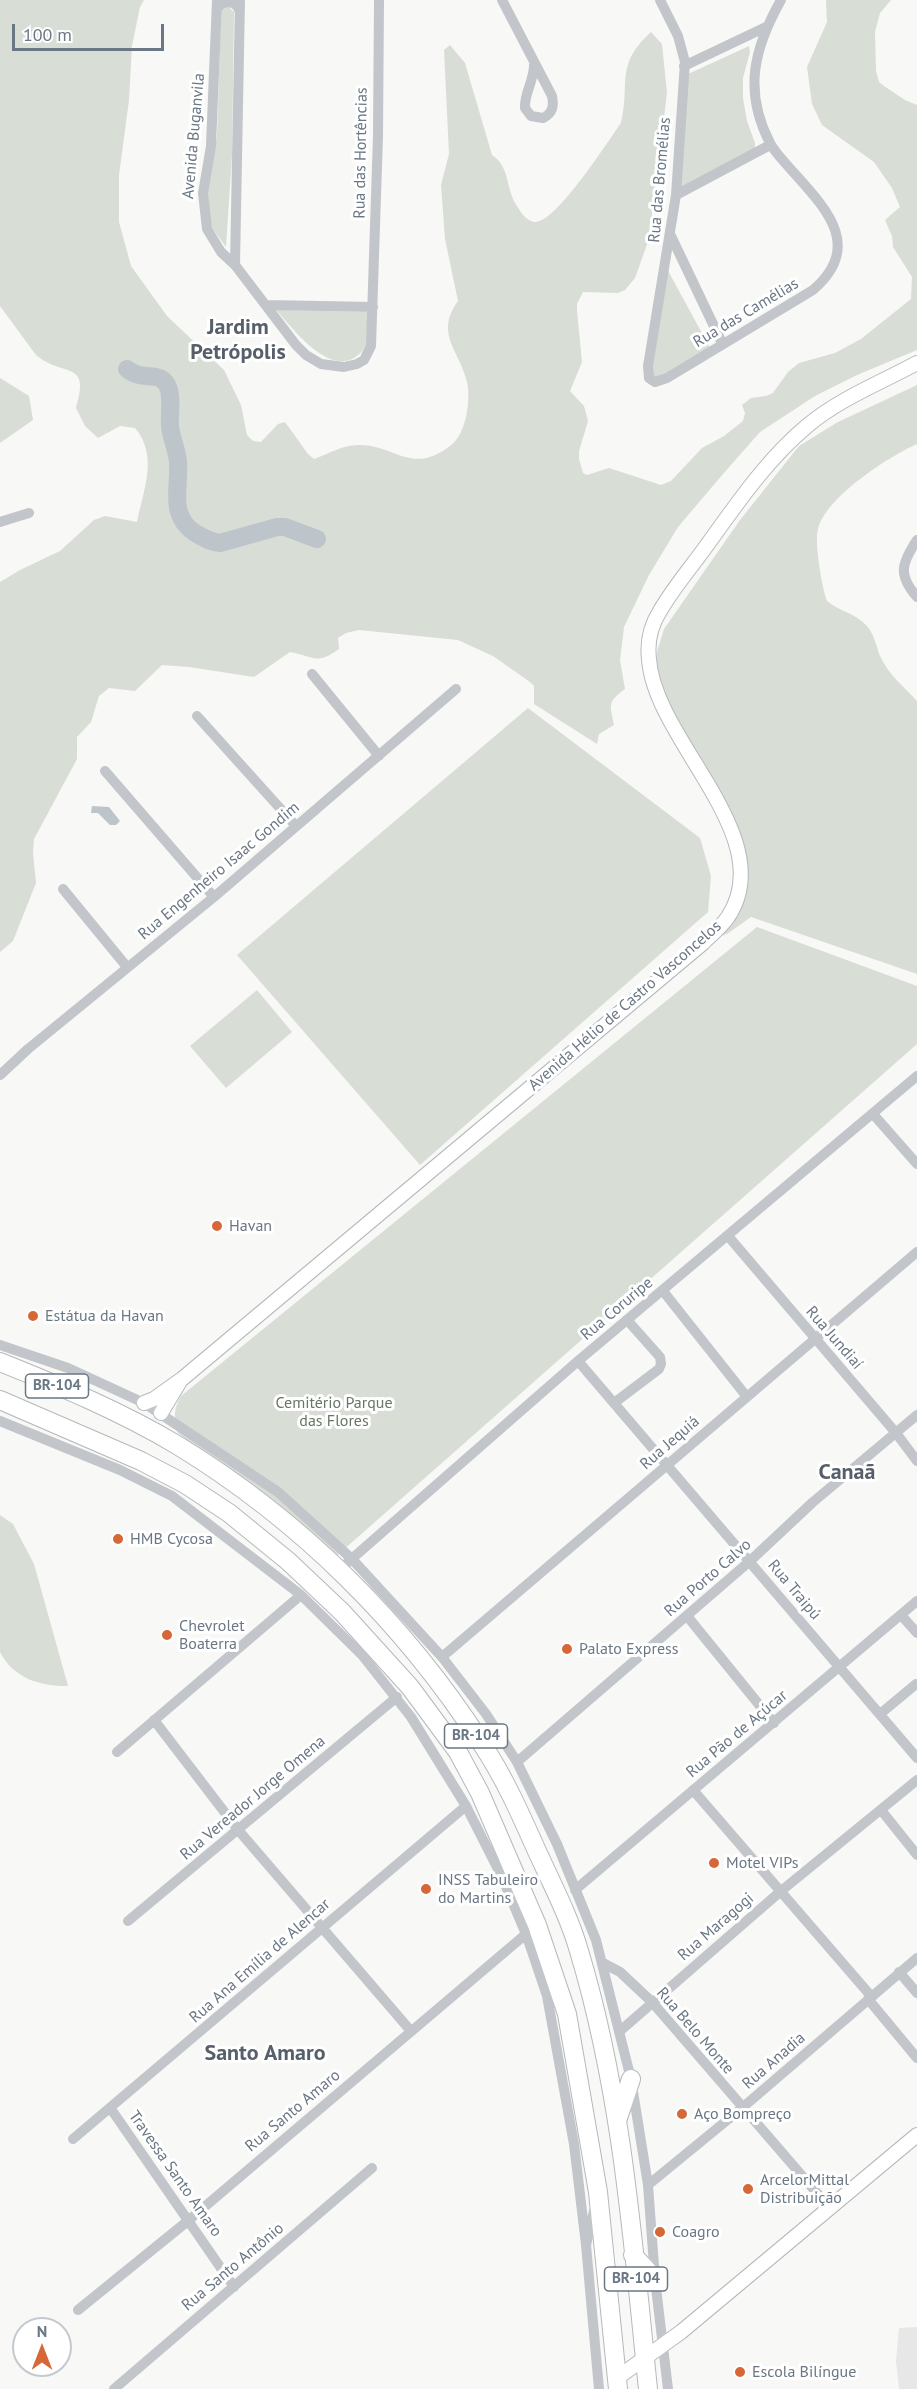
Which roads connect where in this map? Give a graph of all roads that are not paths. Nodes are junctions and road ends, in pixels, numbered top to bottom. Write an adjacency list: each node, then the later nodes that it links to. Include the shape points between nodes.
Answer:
1 (379, 0): 15 (street, Rua das Hortências)
2 (502, 0): 8 (street)
3 (660, 0): 9 (street, Rua das Bromélias, via 682,46)
4 (781, 0): 7 (street)
5 (240, 3): 6 (street); 13 (street)
6 (217, 4): 13 (street, Avenida Buganvila, via 211,146 203,204 212,240)
7 (766, 27): 9 (street); 10 (street, via 759,45 754,85)
8 (534, 65)
9 (684, 66): 11 (street, Rua das Bromélias)
10 (770, 145): 11 (street); 16 (street, Rua das Camélias, via 832,220 838,252 836,264 813,290)
11 (676, 195): 12 (street, Rua das Bromélias)
12 (671, 236): 16 (street); 18 (street, Rua das Bromélias)
13 (235, 264): 14 (street, Avenida Buganvila)
14 (266, 305): 15 (street); 15 (street, Avenida Buganvila, via 306,355 321,364 344,367 357,364 369,353)
15 (373, 307)
16 (723, 343): 18 (street, Rua das Camélias, via 658,382 649,378)
17 (917, 363): 44 (street, Avenida Hélio de Castro Vasconcelos, via 848,398 782,448 699,556 653,626 649,661 660,702 727,818 738,847 737,894 729,915 703,943)
18 (648, 366)
19 (29, 513): 20 (street)
20 (0, 522)
21 (917, 540): 22 (street, via 904,565 905,583)
22 (917, 597)
23 (312, 674): 26 (street)
24 (456, 689): 26 (street, Rua Engenheiro Isaac Gondim)
25 (197, 716): 28 (street)
26 (379, 756): 28 (street, Rua Engenheiro Isaac Gondim)
27 (105, 771): 30 (street)
28 (296, 826): 30 (street, Rua Engenheiro Isaac Gondim)
29 (63, 889): 31 (street)
30 (214, 897): 31 (street, Rua Engenheiro Isaac Gondim)
31 (127, 968): 32 (street, Rua Engenheiro Isaac Gondim)
32 (0, 1075)
33 (917, 1076): 34 (street, Rua Coruripe)
34 (873, 1114): 35 (street); 36 (street, Rua Coruripe)
35 (916, 1160)
36 (728, 1236): 38 (street, Rua Coruripe); 40 (street, Rua Jundiaí)
37 (917, 1252): 40 (street, Rua Jequiá)
38 (663, 1290): 39 (street, Rua Coruripe); 45 (street)
39 (628, 1321): 42 (street, Rua Coruripe); 48 (street, via 660,1357 661,1364)
40 (815, 1339): 45 (street, Rua Jequiá); 52 (street, Rua Jundiaí)
41 (0, 1345): 47 (street, via 69,1368)
42 (578, 1361): 48 (street, Rua Traipú); 56 (street, Rua Coruripe)
43 (0, 1362): 56 (highway, BR-104, via 114,1412 174,1444)
44 (182, 1379): 47 (street, Avenida Hélio de Castro Vasconcelos); 49 (street, Avenida Hélio de Castro Vasconcelos)
45 (747, 1397): 54 (street, Rua Jequiá)
46 (0, 1400): 100 (highway, BR-104, via 141,1461 229,1513 314,1584 380,1652 432,1715 480,1793 541,1936 567,2014)
47 (144, 1403): 49 (street)
48 (614, 1403): 54 (street, Rua Traipú)
49 (161, 1413): 56 (street, via 278,1492)
50 (917, 1415): 52 (street, Rua Porto Calvo)
51 (0, 1421): 57 (street, via 120,1470 172,1496)
52 (896, 1433): 53 (street, Rua Jundiaí); 55 (street, Rua Porto Calvo)
53 (917, 1461)
54 (667, 1465): 55 (street, Rua Traipú); 62 (street, Rua Jequiá)
55 (750, 1561): 60 (street, Rua Porto Calvo); 63 (street, Rua Traipú)
56 (346, 1564): 62 (street); 95 (highway, BR-104, via 446,1691 517,1806 579,1950 603,2044)
57 (301, 1595): 65 (street, via 362,1655); 67 (street)
58 (917, 1601): 59 (street, Rua Pão de Açúcar)
59 (901, 1615): 61 (street); 63 (street, Rua Pão de Açúcar)
60 (687, 1616): 68 (street); 71 (street, Rua Porto Calvo)
61 (917, 1633)
62 (442, 1657): 71 (street)
63 (840, 1667): 66 (street, Rua Traipú); 68 (street, Rua Pão de Açúcar)
64 (916, 1684): 66 (street)
65 (397, 1697): 74 (street); 76 (street, Rua Vereador Jorge Omena)
66 (880, 1714): 70 (street, Rua Traipú)
67 (154, 1720): 69 (street); 76 (street)
68 (774, 1724): 73 (street, Rua Pão de Açúcar)
69 (117, 1752)
70 (917, 1758)
71 (517, 1762): 78 (street, via 549,1825)
72 (917, 1780): 75 (street, Rua Maragogi)
73 (693, 1790): 78 (street, Rua Pão de Açúcar); 79 (street)
74 (466, 1806): 81 (street, Rua Ana Emília de Alencar); 82 (street)
75 (881, 1810): 77 (street); 79 (street, Rua Maragogi)
76 (239, 1831): 80 (street, Rua Vereador Jorge Omena); 81 (street)
77 (917, 1855)
78 (575, 1890): 84 (street)
79 (781, 1891): 87 (street); 88 (street, Rua Maragogi)
80 (128, 1921)
81 (321, 1929): 89 (street); 94 (street, Rua Ana Emília de Alencar)
82 (526, 1934): 89 (street, Rua Santo Amaro); 103 (street, via 547,1996 558,2050)
83 (917, 1958): 85 (street, Rua Anadia)
84 (603, 1963): 88 (street, Rua Belo Monte, via 620,1972); 90 (street)
85 (899, 1972): 86 (street); 87 (street, Rua Anadia)
86 (917, 1993)
87 (869, 1998): 91 (street); 93 (street, Rua Anadia)
88 (652, 2002): 90 (street, Rua Maragogi); 93 (street, Rua Belo Monte)
89 (410, 2030): 102 (street, Rua Santo Amaro)
90 (620, 2031): 92 (street)
91 (917, 2058)
92 (631, 2079): 95 (highway); 99 (street)
93 (742, 2108): 99 (street, Rua Anadia); 101 (street, Rua Belo Monte)
94 (111, 2109): 97 (street, Rua Ana Emília de Alencar); 102 (street, Travessa Santo Amaro)
95 (616, 2123): 104 (highway, BR-104, via 629,2199)
96 (917, 2135): 101 (street)
97 (73, 2139)
98 (372, 2168): 106 (street, Rua Santo Antônio)
99 (648, 2185): 105 (street)
100 (598, 2192): 103 (street); 110 (highway, BR-104)
101 (829, 2207): 108 (street)
102 (189, 2220): 106 (street, Travessa Santo Amaro); 107 (street, Rua Santo Amaro)
103 (586, 2246): 112 (street)
104 (633, 2255): 105 (highway); 109 (highway, BR-104)
105 (655, 2279): 108 (street)
106 (234, 2287): 111 (street, Rua Santo Antônio)
107 (78, 2310)
108 (663, 2346): 109 (street); 114 (street)
109 (645, 2359): 110 (street); 113 (highway, BR-104)
110 (617, 2384)
111 (114, 2389)
112 (599, 2389)
113 (648, 2389)
114 (668, 2389)

